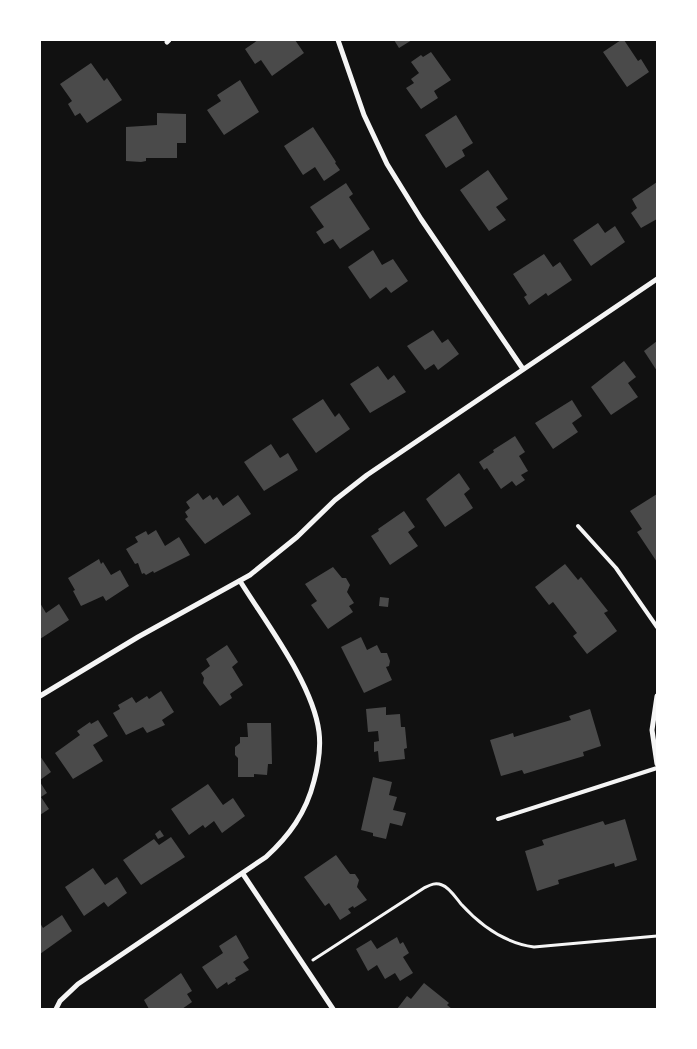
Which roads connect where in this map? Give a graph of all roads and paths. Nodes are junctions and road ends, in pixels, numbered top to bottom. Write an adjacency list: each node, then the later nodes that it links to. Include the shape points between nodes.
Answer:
1 (338, 40): 3 (street, via 362,108 387,164)
2 (657, 279): 3 (street)
3 (523, 369): 5 (street, via 367,475 335,500 285,548)
4 (578, 526): 6 (lane, via 616,568)
5 (240, 581): 7 (street); 11 (street, via 304,685 319,734 316,777 303,813 283,841)
6 (657, 627)
7 (40, 696)
8 (657, 696): 9 (street, via 652,730)
9 (657, 766): 10 (lane)
10 (498, 819)
11 (243, 874): 13 (street); 14 (street, via 78,984)
12 (657, 936): 13 (path, via 524,945 492,931 444,885 434,883)
13 (304, 966): 15 (street)
14 (56, 1009)
15 (334, 1009)

